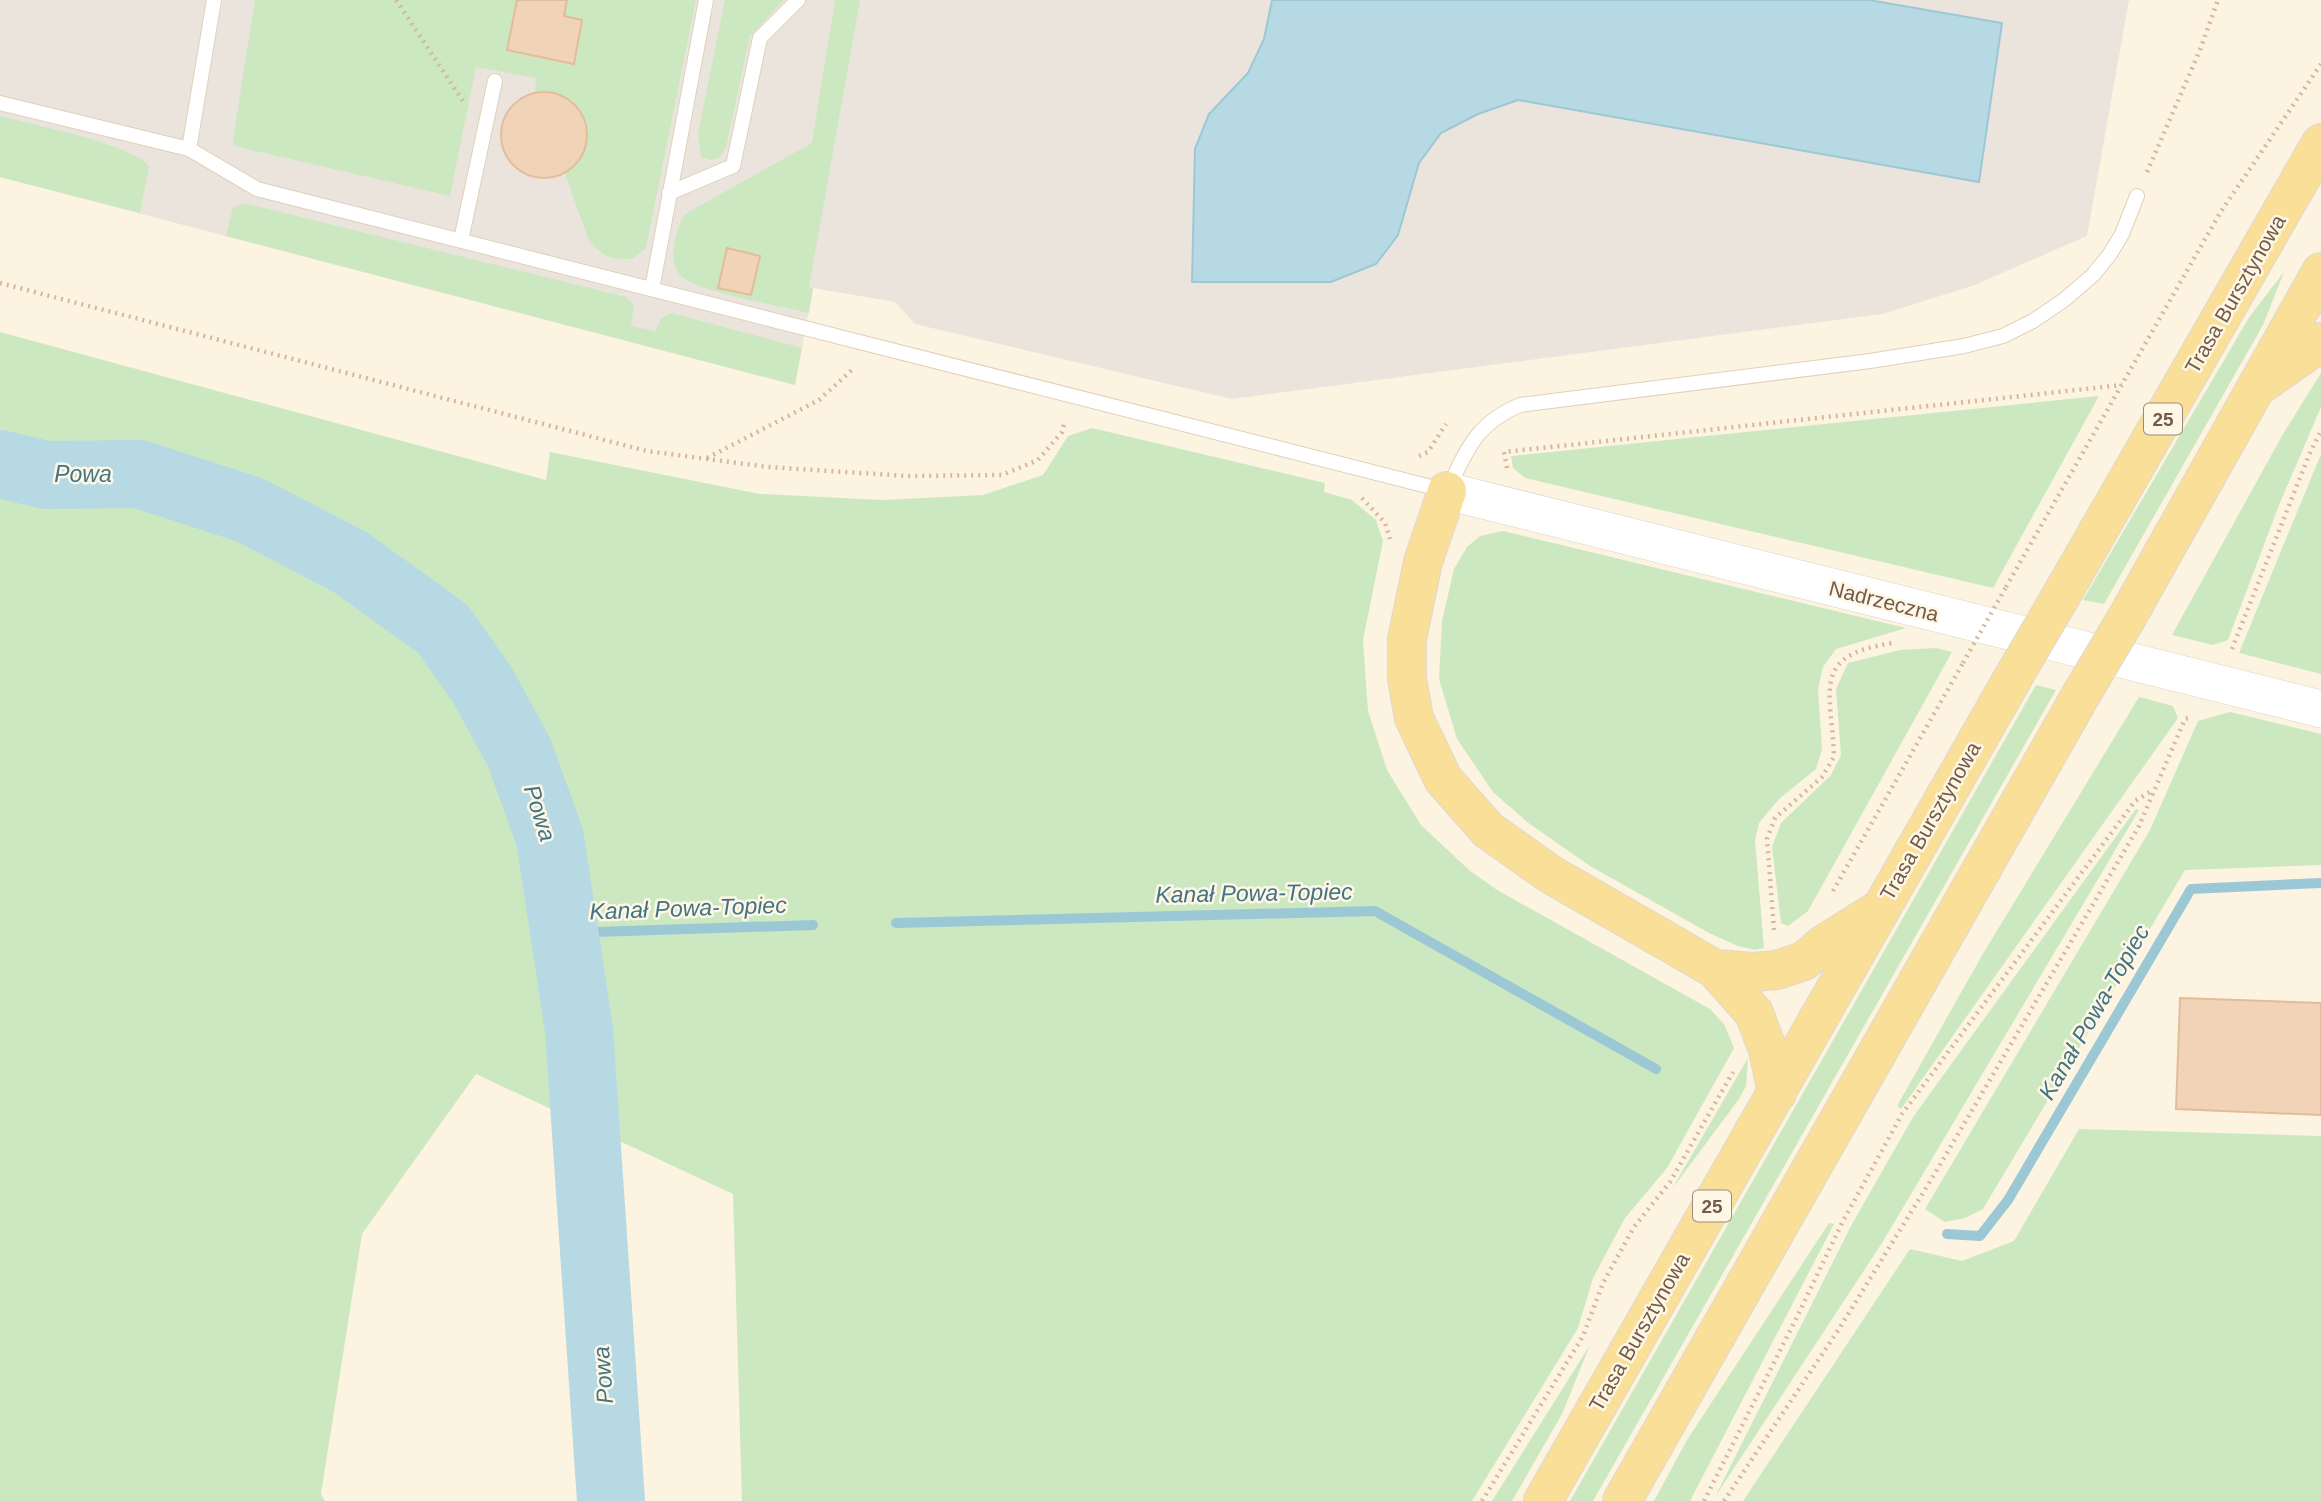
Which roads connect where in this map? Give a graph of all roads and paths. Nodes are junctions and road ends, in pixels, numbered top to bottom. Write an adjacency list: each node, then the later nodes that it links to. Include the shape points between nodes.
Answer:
1 (214, 0): 11 (lane)
2 (396, 0): 9 (path, via 467,107)
3 (706, 0): 12 (lane)
4 (798, 0): 12 (lane, via 760,38 733,166)
5 (2218, 0): 13 (path)
6 (2321, 64): 20 (path, via 2220,213)
7 (495, 81): 9 (lane)
8 (0, 103): 11 (lane)
9 (488, 111): 14 (lane)
10 (2321, 143): 34 (main road, Trasa Bursztynowa / 25, bridge)
11 (189, 149): 14 (lane, via 257,189)
12 (669, 193): 17 (lane)
13 (2137, 195): 26 (lane, via 2122,234 2094,275 2033,321 2003,336 1870,361 1520,405 1482,428)
14 (461, 240): 17 (lane)
15 (2321, 272): 21 (main road)
16 (0, 283): 24 (path, via 647,451)
17 (652, 289): 19 (lane)
18 (2321, 342): 21 (main road)
19 (878, 346): 22 (lane); 24 (path, via 818,400)
20 (2122, 385): 25 (path, via 1504,452 1506,467); 33 (path, bridge)
21 (2256, 388): 41 (main road, bridge)
22 (1072, 395): 24 (path, via 1062,432 1038,460 1002,475 907,476); 26 (lane)
23 (2321, 431): 30 (path)
24 (706, 459)
25 (1513, 474)
26 (1447, 491): 30 (street, Nadrzeczna); 35 (main road, via 1423,562 1407,639 1407,679 1415,718 1443,779 1488,830 1550,873)
27 (1998, 598): 28 (path)
28 (2011, 601)
29 (1894, 643): 36 (path, via 1853,652 1840,662 1829,682 1834,757 1830,767 1775,818 1767,839)
30 (2220, 685): 31 (street, Nadrzeczna); 32 (path, via 2214,709 2185,719)
31 (2321, 709)
32 (2155, 788): 42 (path, via 2135,802 1902,1114 1842,1223); 43 (path, via 2139,826 1934,1175 1839,1329)
33 (1830, 896)
34 (1880, 909): 36 (main road, via 1804,961); 38 (main road, Trasa Bursztynowa / 25)
35 (1715, 969): 36 (main road); 38 (main road, via 1754,1013)
36 (1777, 970)
37 (1735, 1069): 39 (path, via 1670,1182 1634,1227 1583,1336)
38 (1777, 1093): 40 (main road, Trasa Bursztynowa / 25)
39 (1482, 1501)
40 (1543, 1501)
41 (1622, 1501)
42 (1704, 1501)
43 (1724, 1501)

